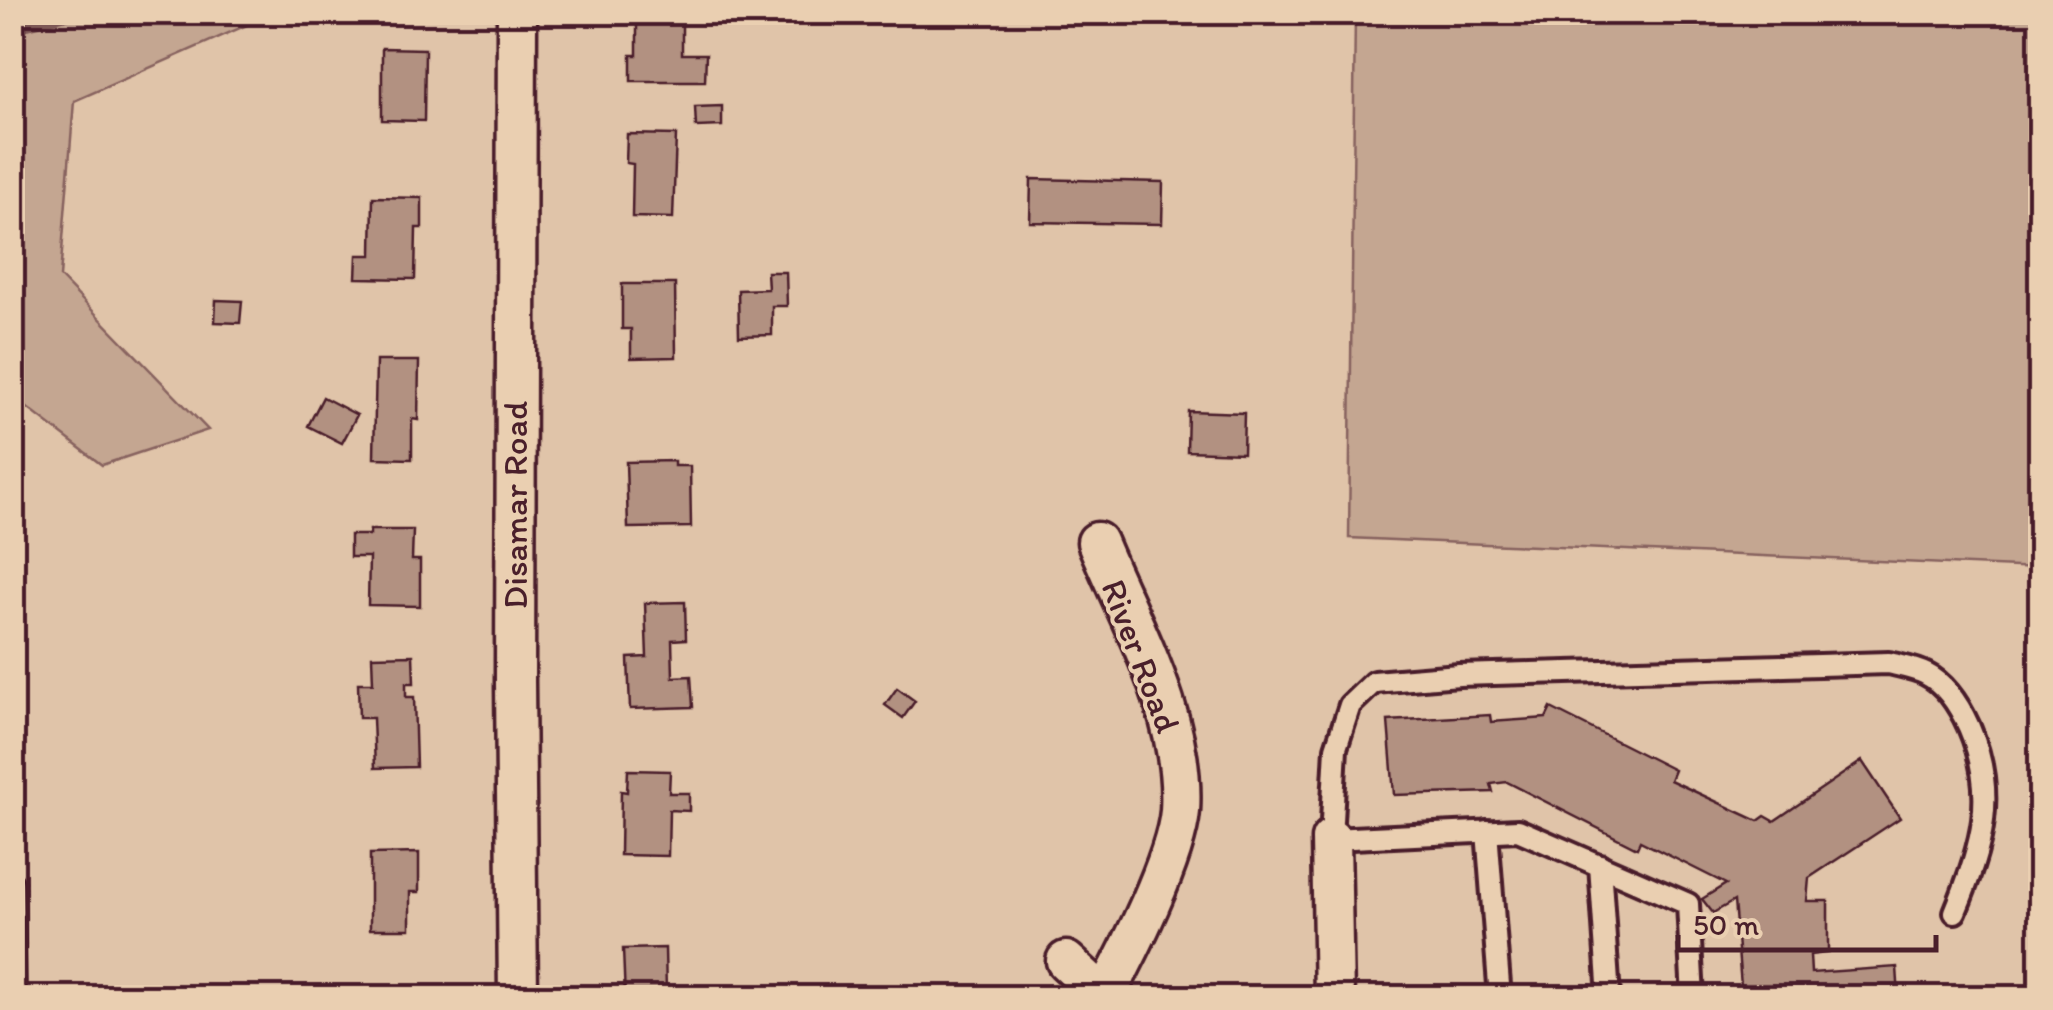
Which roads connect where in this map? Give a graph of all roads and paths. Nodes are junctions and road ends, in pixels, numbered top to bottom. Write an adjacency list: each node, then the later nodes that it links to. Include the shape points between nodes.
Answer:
1 (517, 12): 11 (street, Disamar Road)
2 (1097, 542): 9 (street, River Road, via 1170,722 1180,768 1180,816 1164,868)
3 (1487, 831): 4 (lane); 5 (lane, via 1518,830); 13 (lane)
4 (1331, 840): 7 (lane, via 1336,748 1350,706 1374,682 1889,663 1927,674 1959,704 1982,759 1985,811); 12 (street)
5 (1600, 866): 14 (lane); 15 (lane, via 1688,904)
6 (12, 884): 10 (lane)
7 (1955, 912)
8 (1066, 960): 9 (street, River Road)
9 (1105, 997)
10 (14, 998)
11 (518, 998)
12 (1334, 998)
13 (1500, 998)
14 (1609, 998)
15 (1693, 998)

